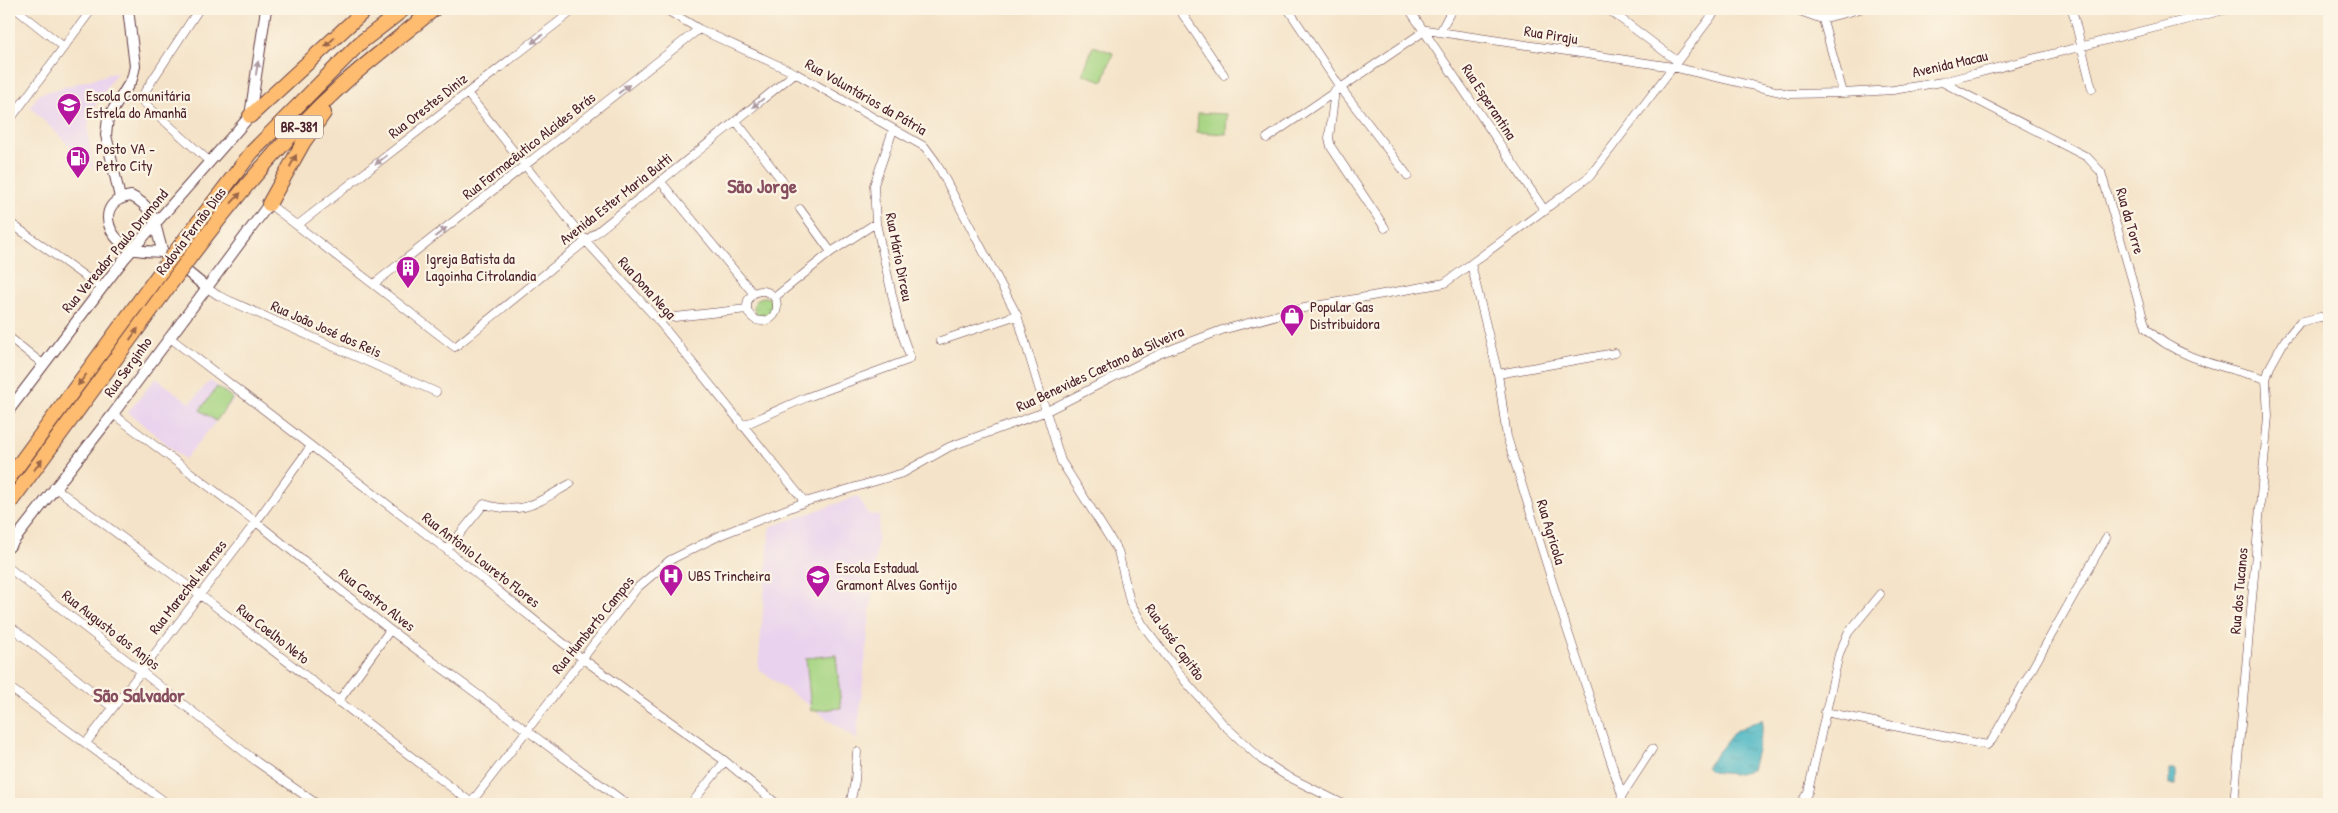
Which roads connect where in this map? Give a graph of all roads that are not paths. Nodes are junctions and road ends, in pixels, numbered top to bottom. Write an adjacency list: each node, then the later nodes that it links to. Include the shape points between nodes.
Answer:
1 (16, 9): 28 (street)
2 (92, 9): 28 (street)
3 (128, 9): 47 (street, via 136,66 132,79 108,118 106,135)
4 (199, 9): 42 (street, via 140,99)
5 (266, 9): 37 (street, one-way to 5)
6 (366, 9): 37 (highway, one-way to 37)
7 (404, 9): 59 (highway, Rodovia Fernão Dias / BR-381, via 360,43 252,152)
8 (434, 9): 26 (highway, Rodovia Fernão Dias / BR-381)
9 (575, 9): 35 (street, Rua Orestes Diniz, one-way to 35)
10 (665, 9): 23 (street, Rua Voluntários da Pátria)
11 (1179, 9): 31 (street)
12 (1288, 9): 33 (street)
13 (1409, 9): 24 (street, Rua Esperantina)
14 (1452, 9): 25 (street)
15 (1608, 9): 29 (street)
16 (1716, 9): 29 (street, Rua Benevides Caetano da Silveira)
17 (1794, 9): 22 (street)
18 (1820, 9): 22 (street)
19 (1860, 9): 22 (street)
20 (2072, 9): 27 (street)
21 (2228, 9): 27 (street, Avenida Macau)
22 (1822, 19): 36 (street)
23 (699, 29): 30 (street, Rua Voluntários da Pátria); 43 (street, Rua Farmacêutico Alcides Brás, one-way to 23)
24 (1426, 30): 25 (street, Rua Piraju); 33 (street); 50 (street, Rua Esperantina)
25 (1440, 32): 29 (street, Rua Piraju)
26 (388, 46): 48 (highway, one-way to 26, via 315,123); 87 (highway, Rodovia Fernão Dias / BR-381, one-way to 26, bridge, via 222,214 300,126)
27 (2081, 46): 32 (street, Avenida Macau); 34 (street)
28 (64, 47): 38 (street)
29 (1675, 64): 36 (street, Avenida Macau, via 1789,94); 50 (street, Rua Benevides Caetano da Silveira, via 1590,176)
30 (795, 72): 39 (street, Avenida Ester Maria Butti, one-way to 39); 40 (street, Rua Voluntários da Pátria)
31 (1224, 75)
32 (1942, 82): 36 (street, Avenida Macau, via 1893,90); 76 (street, Rua da Torre, via 2087,157 2101,172 2146,328 2154,337 2184,354)
33 (1338, 88): 41 (street); 44 (street); 55 (street, via 1329,138 1332,147)
34 (2092, 89)
35 (467, 93): 43 (street, Rua Dona Nega); 54 (street, Rua Orestes Diniz, one-way to 54)
36 (1843, 93)
37 (250, 116): 42 (street, Rua Vereador Paulo Drumond)
38 (9, 121)
39 (736, 121): 45 (street, Avenida Ester Maria Butti); 46 (street)
40 (893, 130): 52 (street, Rua Mário Dirceu, via 874,185); 67 (street, Rua Voluntários da Pátria, via 925,147 936,162)
41 (1267, 138)
42 (210, 162): 53 (street, Rua Vereador Paulo Drumond)
43 (526, 166): 56 (street, Rua Dona Nega); 61 (street, Rua Farmacêutico Alcides Brás, one-way to 43)
44 (1408, 176)
45 (661, 182): 56 (street, Avenida Ester Maria Butti); 64 (street)
46 (787, 187)
47 (120, 198): 53 (street, via 131,196 142,202); 57 (street, via 110,208 107,216 109,227)
48 (270, 204): 54 (street); 63 (street, Rua Serginho)
49 (800, 210): 58 (street)
50 (1545, 211): 60 (street, Rua Benevides Caetano da Silveira)
51 (9, 222): 62 (street)
52 (876, 223): 58 (street); 81 (street, Rua Mário Dirceu, via 899,326 910,357)
53 (156, 224): 57 (street, Rua Vereador Paulo Drumond); 59 (street)
54 (298, 224): 61 (street)
55 (1385, 228)
56 (585, 240): 61 (street, Avenida Ester Maria Butti, via 455,347); 69 (street, Rua Dona Nega)
57 (132, 249): 59 (street); 62 (street, Rua Vereador Paulo Drumond)
58 (831, 252): 65 (street)
59 (168, 254): 63 (street); 83 (highway, Rodovia Fernão Dias / BR-381, one-way to 83, bridge, via 162,270)
60 (1470, 264): 75 (street, Rua Agricola); 79 (street, Rua Benevides Caetano da Silveira, via 1445,283 1304,308 1222,330 1136,364)
61 (374, 284)
62 (101, 288): 74 (street, Rua Vereador Paulo Drumond)
63 (207, 288): 71 (street, Rua Serginho); 77 (street, Rua João José dos Reis)
64 (752, 293): 65 (street, via 762,290); 66 (street)
65 (775, 297): 66 (street, via 777,312 770,319 756,320)
66 (747, 309): 69 (street)
67 (1017, 315): 72 (street); 79 (street, Rua Voluntários da Pátria)
68 (2329, 318): 76 (street, via 2307,320 2294,328 2277,353)
69 (657, 319): 81 (street, Rua Dona Nega)
70 (9, 337): 74 (street)
71 (169, 337): 80 (street, Rua Serginho); 82 (street, Rua Antônio Loureto Flores)
72 (940, 341)
73 (1614, 353): 75 (street)
74 (44, 365): 78 (street, Rua Vereador Paulo Drumond)
75 (1498, 374): 108 (street, Rua Agricola, via 1507,437)
76 (2266, 379): 119 (street, Rua dos Tucanos, via 2268,416)
77 (436, 392)
78 (9, 410)
79 (1047, 412): 86 (street, Rua Benevides Caetano da Silveira, via 948,447 903,473); 116 (street, Rua José Capitão, via 1061,461 1118,550 1130,602 1142,625 1223,724 1262,760)
80 (113, 414): 85 (street, Rua Serginho); 88 (street, Rua Castro Alves)
81 (742, 426): 86 (street, Rua Dona Nega)
82 (311, 446): 88 (street, Rua Marechal Hermes); 91 (street, Rua Antônio Loureto Flores)
83 (9, 478)
84 (570, 484): 91 (street, via 519,510 504,510 484,504)
85 (54, 487): 90 (street, Rua Serginho); 93 (street, Rua Coelho Neto)
86 (805, 502): 97 (street, Rua Humberto Campos, via 723,534 670,560 637,588)
87 (9, 504)
88 (256, 522): 93 (street, Rua Marechal Hermes); 96 (street, Rua Castro Alves)
89 (2106, 538): 102 (street, via 1987,745)
90 (9, 547)
91 (447, 550): 97 (street, Rua Antônio Loureto Flores)
92 (9, 568): 98 (street, Rua Augusto dos Anjos)
93 (199, 594): 98 (street, Rua Marechal Hermes); 100 (street, Rua Coelho Neto)
94 (1880, 594): 102 (street, via 1848,633)
95 (9, 625): 101 (street)
96 (390, 630): 100 (street); 103 (street, Rua Castro Alves)
97 (583, 659): 103 (street, Rua Humberto Campos); 107 (street, Rua Antônio Loureto Flores)
98 (142, 671): 101 (street, Rua Marechal Hermes); 110 (street, Rua Augusto dos Anjos, via 257,762)
99 (9, 687): 104 (street)
100 (338, 702): 111 (street, Rua Coelho Neto)
101 (112, 708): 104 (street, Rua Marechal Hermes)
102 (1825, 712): 118 (street, via 1808,792)
103 (528, 730): 111 (street, Rua Humberto Campos); 112 (street, Rua Castro Alves)
104 (86, 743): 109 (street)
105 (1652, 749): 108 (street)
106 (858, 752): 115 (street)
107 (725, 761): 113 (street); 114 (street, Rua Antônio Loureto Flores)
108 (1622, 795): 117 (street)
109 (168, 804)
110 (317, 804)
111 (472, 804)
112 (627, 804)
113 (691, 804)
114 (777, 804)
115 (850, 804)
116 (1343, 804)
117 (1620, 804)
118 (1800, 804)
119 (2234, 804)

